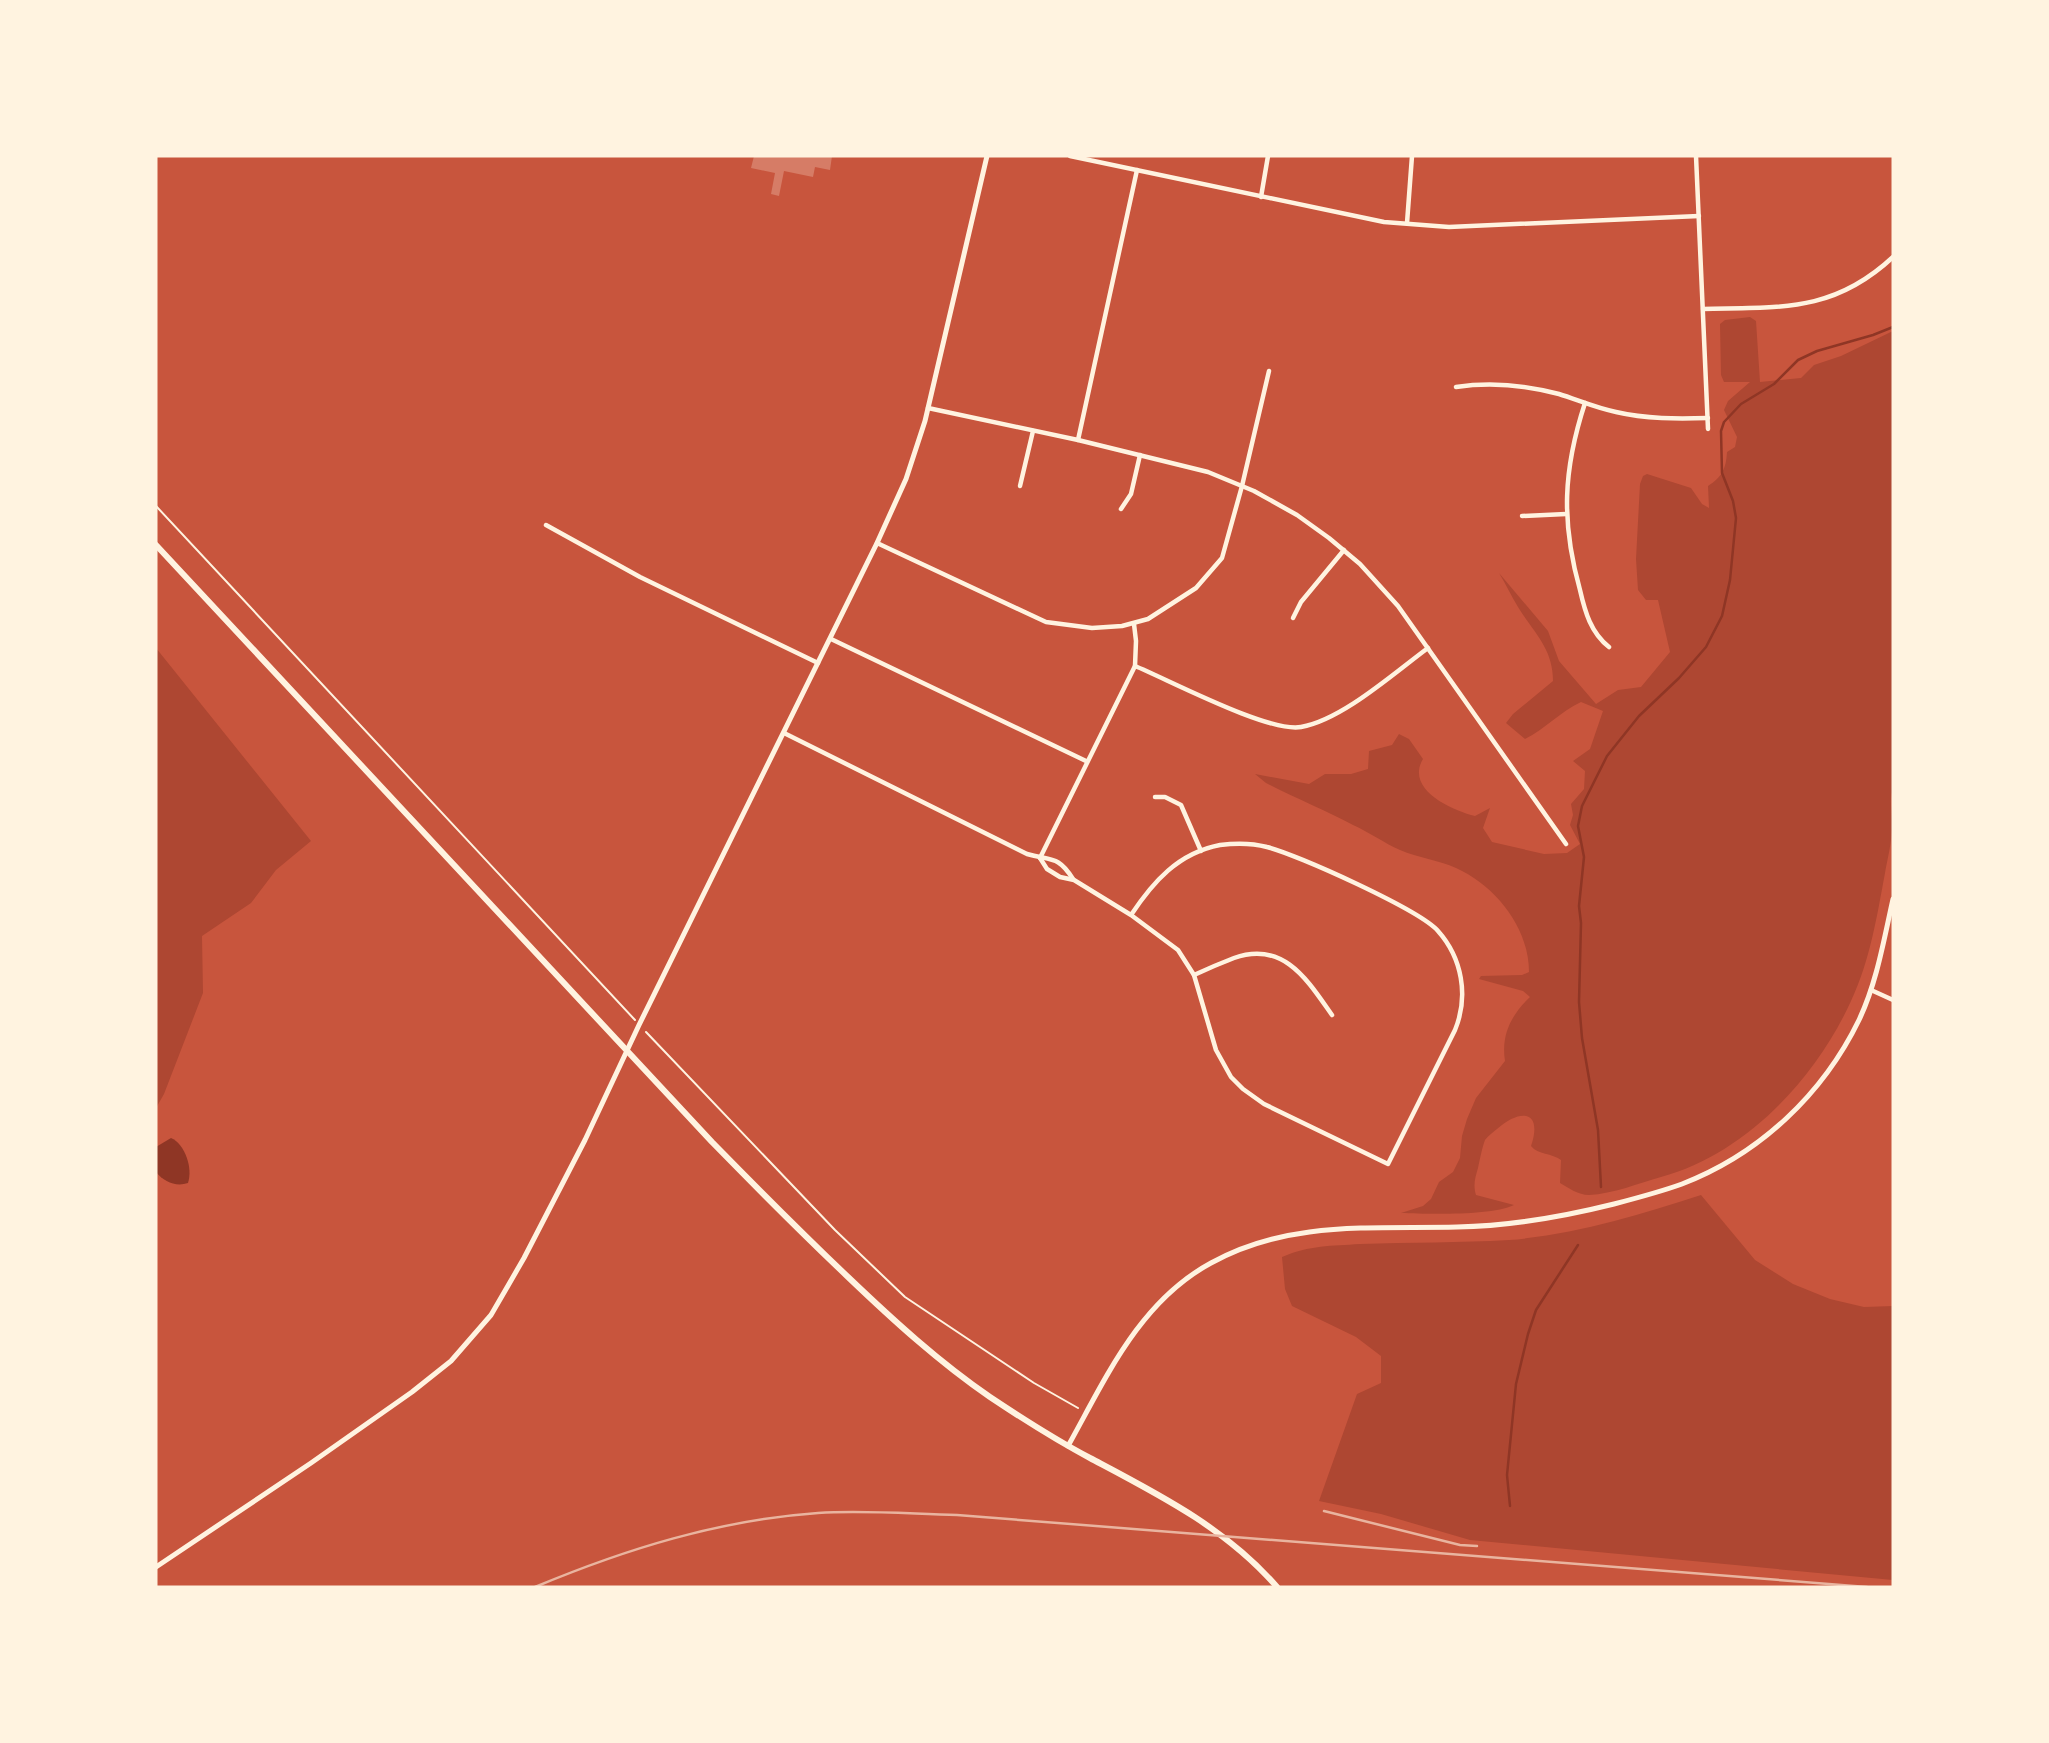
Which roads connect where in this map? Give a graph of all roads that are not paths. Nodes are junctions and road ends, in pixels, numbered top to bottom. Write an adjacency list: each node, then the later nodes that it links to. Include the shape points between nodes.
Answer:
1 (987, 156): 15 (street)
2 (1070, 156): 6 (street)
3 (1268, 156): 7 (street)
4 (1412, 156): 9 (street)
5 (1696, 156): 8 (street)
6 (1137, 170): 7 (street); 19 (street)
7 (1261, 197): 9 (street)
8 (1699, 216): 9 (street, via 1449,227); 11 (street)
9 (1407, 223)
10 (1893, 257): 11 (street, via 1864,282 1829,298 1777,307)
11 (1703, 309): 16 (street)
12 (1269, 371): 22 (street)
13 (1456, 387): 14 (street, via 1511,386)
14 (1585, 403): 16 (street, via 1629,415); 24 (street, via 1570,454)
15 (928, 408): 18 (street); 27 (street)
16 (1708, 418): 17 (street)
17 (1708, 429)
18 (1033, 431): 19 (street); 21 (street)
19 (1078, 440): 20 (street)
20 (1140, 455): 22 (street, via 1208,472); 23 (street, via 1131,494)
21 (1020, 485)
22 (1242, 486): 29 (street, via 1297,515); 31 (street, via 1216,567 1196,588)
23 (1121, 509)
24 (1566, 514): 25 (street); 33 (street, via 1583,604 1592,629)
25 (1522, 516)
26 (546, 525): 35 (street, via 640,577)
27 (877, 544): 31 (street, via 1046,622 1092,628); 32 (street)
28 (156, 545): 50 (main road)
29 (1344, 550): 30 (street); 34 (street, via 1381,586)
30 (1293, 618)
31 (1134, 624): 36 (street)
32 (831, 639): 35 (street); 38 (street)
33 (1609, 647)
34 (1428, 648): 36 (street, via 1333,716 1299,728 1243,714); 40 (street)
35 (818, 663): 37 (street)
36 (1135, 666): 38 (street)
37 (783, 733): 42 (street); 50 (street)
38 (1086, 761): 42 (street)
39 (1155, 797): 41 (street, via 1181,805)
40 (1566, 844)
41 (1201, 851): 45 (street, via 1158,878); 46 (street, via 1236,844 1281,851 1410,911 1445,940 1461,976 1461,1014 1388,1164 1242,1089 1216,1050)
42 (1040, 858): 43 (street, via 1047,869); 43 (street, via 1052,858)
43 (1074, 880): 45 (street)
44 (1893, 899): 47 (street)
45 (1131, 915): 46 (street, via 1172,944)
46 (1194, 975): 49 (street, via 1235,957 1258,954 1280,959 1302,973)
47 (1871, 990): 48 (street); 51 (street, via 1836,1061 1798,1107 1737,1157 1682,1184 1584,1212 1518,1223 1293,1233 1209,1263 1166,1296 1136,1329)
48 (1893, 1000)
49 (1332, 1015)
50 (627, 1052): 51 (main road, via 778,1210 888,1315 987,1395); 52 (street, via 524,1258 491,1315 466,1346 383,1414)
51 (1068, 1446): 53 (main road, via 1190,1513 1244,1553)
52 (156, 1567)
53 (1277, 1587)

